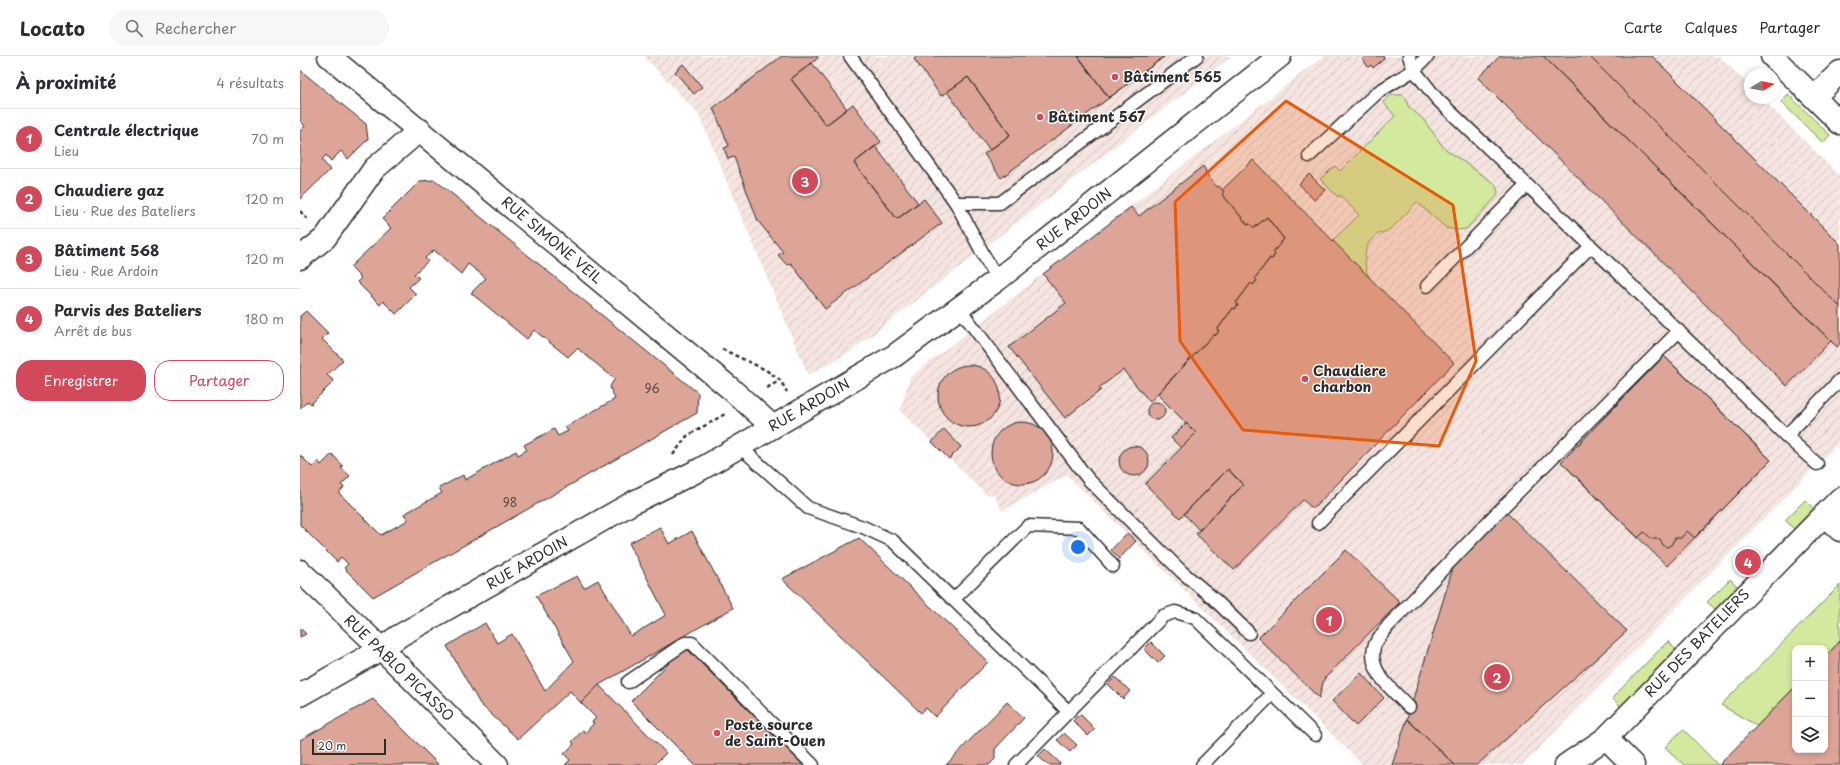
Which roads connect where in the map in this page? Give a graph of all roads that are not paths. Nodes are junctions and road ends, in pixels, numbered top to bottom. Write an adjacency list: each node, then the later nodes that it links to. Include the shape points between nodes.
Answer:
1 (330, 56): 12 (street, RUE SIMONE VEIL)
2 (850, 56): 15 (lane)
3 (1197, 56): 15 (lane, via 1000,203)
4 (1280, 56): 18 (street, RUE ARDOIN)
5 (1409, 56): 8 (lane)
6 (1428, 56): 8 (lane)
7 (1772, 56): 10 (street)
8 (1414, 70): 13 (lane, via 1378,92); 14 (lane, via 1437,99)
9 (1840, 72): 10 (street)
10 (1814, 96): 11 (street)
11 (1840, 123)
12 (420, 130): 17 (street, via 374,169 325,238); 23 (street, RUE SIMONE VEIL, via 730,388)
13 (1309, 156)
14 (1528, 185): 16 (lane); 19 (lane)
15 (956, 203): 18 (lane)
16 (1591, 246): 21 (lane); 29 (lane)
17 (300, 258)
18 (997, 280): 20 (street, RUE ARDOIN)
19 (1427, 286)
20 (959, 308): 23 (street, RUE ARDOIN, via 894,356); 34 (lane, via 1088,479 1182,572)
21 (1679, 332): 24 (lane); 39 (lane, via 1494,516 1388,626 1374,646 1374,662 1380,677)
22 (1840, 380): 24 (lane)
23 (772, 426): 25 (street, RUE ARDOIN)
24 (1786, 436): 26 (lane)
25 (739, 446): 33 (lane, via 808,508 863,527 893,541); 35 (street, RUE ARDOIN, via 701,469 627,506 399,636)
26 (1818, 464)
27 (1840, 499): 28 (street, RUE DES BATELIERS)
28 (1824, 515): 30 (street); 42 (street, RUE DES BATELIERS)
29 (1318, 523)
30 (1840, 530)
31 (1113, 566): 33 (lane, via 1079,528 1028,526)
32 (300, 571): 35 (street, RUE PABLO PICASSO)
33 (954, 599): 40 (lane)
34 (1249, 633)
35 (381, 650): 38 (street, RUE ARDOIN); 43 (street, RUE PABLO PICASSO)
36 (628, 682): 44 (lane, via 685,643 692,643)
37 (1272, 694): 40 (lane, via 1195,618 1175,612 1163,616); 41 (lane); 46 (lane)
38 (300, 695)
39 (1409, 707)
40 (1068, 711): 45 (lane)
41 (1315, 735)
42 (1606, 738): 47 (street, RUE DES BATELIERS); 48 (street)
43 (497, 765)
44 (813, 765)
45 (1016, 765)
46 (1202, 765)
47 (1566, 765)
48 (1634, 765)

